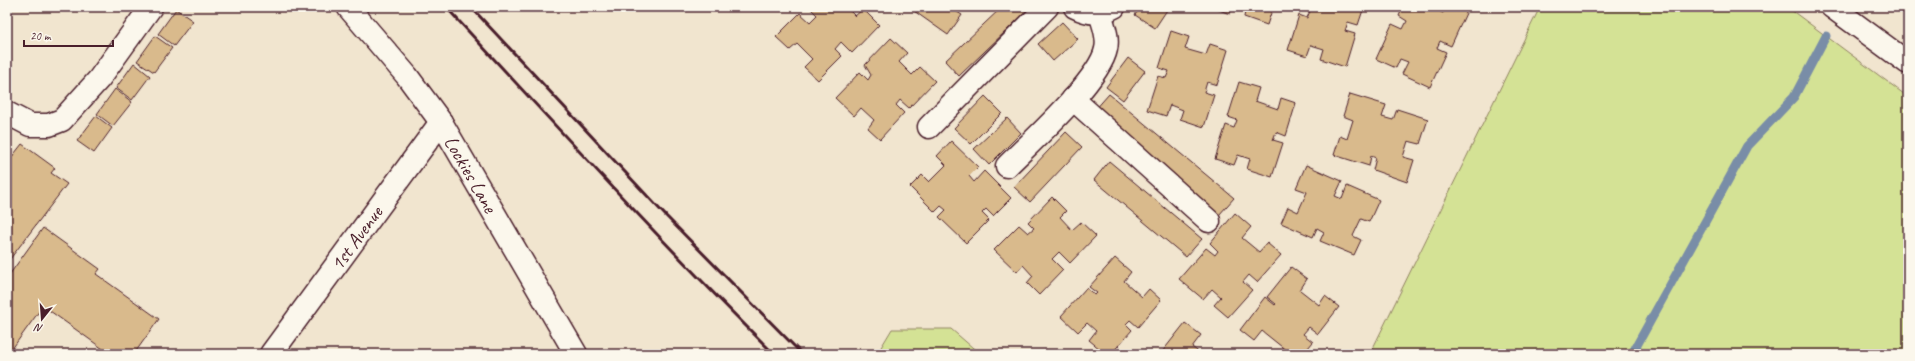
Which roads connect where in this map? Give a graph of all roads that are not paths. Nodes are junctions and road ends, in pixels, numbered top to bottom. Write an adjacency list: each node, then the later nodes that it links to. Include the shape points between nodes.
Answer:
1 (151, 7): 9 (street, via 99,79 62,120 49,125 30,125)
2 (348, 7): 10 (street, Lockies Lane, via 407,76)
3 (1047, 7): 11 (street)
4 (1075, 7): 6 (street, via 1085,12)
5 (1832, 7): 7 (street)
6 (1107, 10): 8 (street, via 1107,40 1102,62)
7 (1908, 63)
8 (1073, 100): 12 (street); 13 (street)
9 (7, 113)
10 (441, 122): 14 (street, 1st Avenue); 15 (street, Lockies Lane)
11 (929, 127)
12 (1007, 166)
13 (1209, 221)
14 (271, 354)
15 (576, 354)

